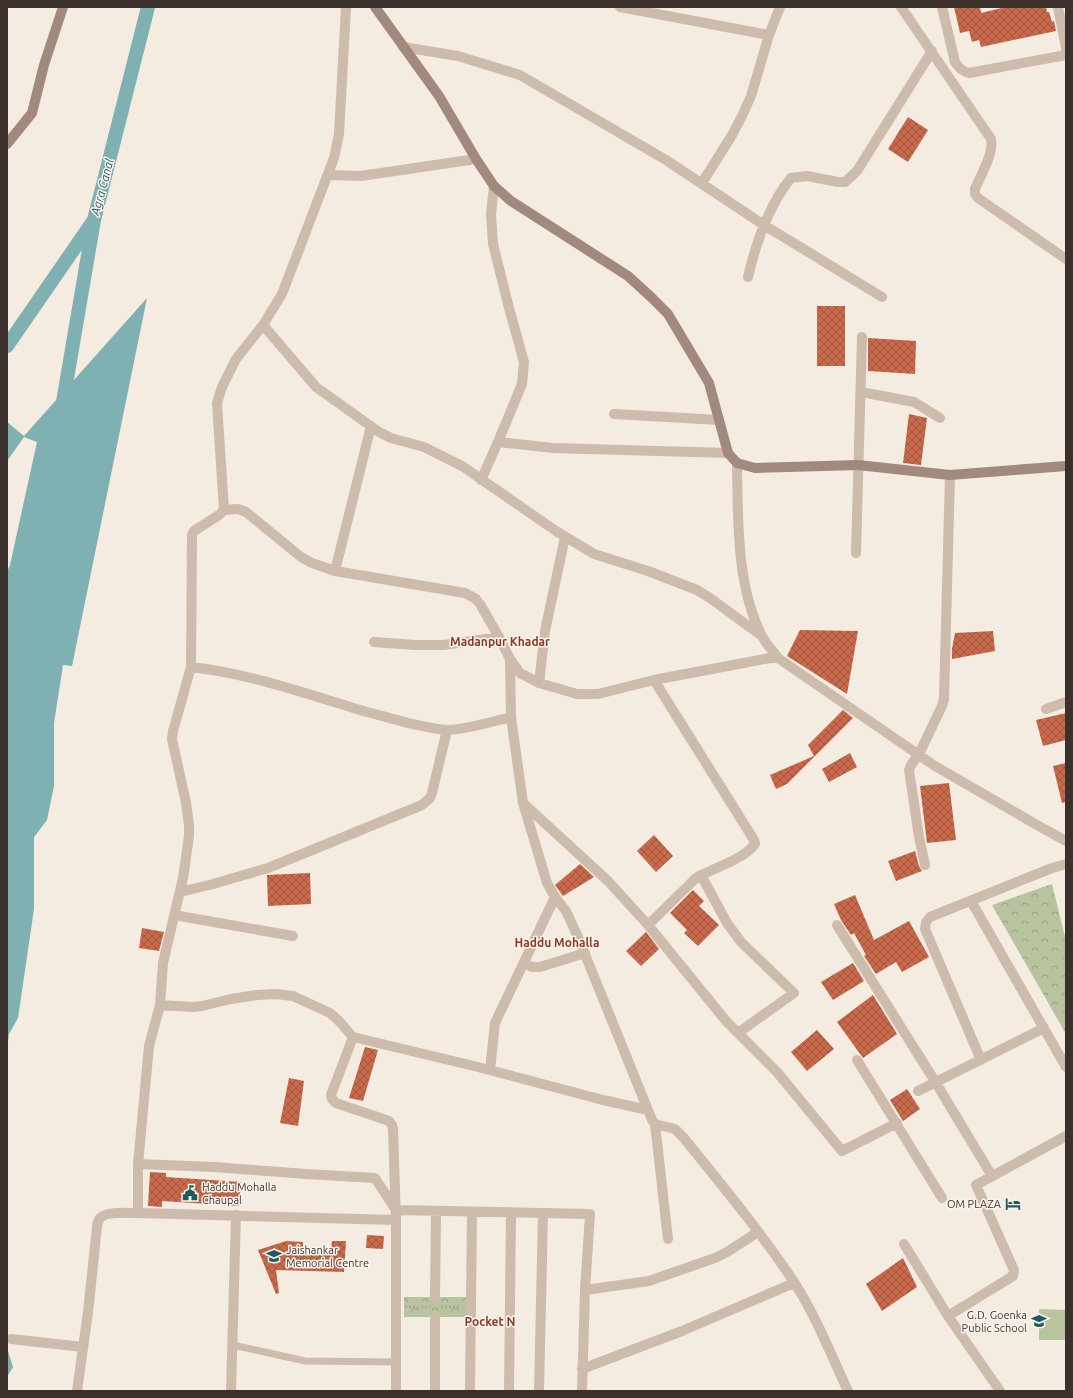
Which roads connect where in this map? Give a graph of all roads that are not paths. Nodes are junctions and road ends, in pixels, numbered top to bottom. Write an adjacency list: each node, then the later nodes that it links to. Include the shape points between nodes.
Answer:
1 (63, 7): 14 (street, via 32,112)
2 (346, 7): 16 (street, via 339,134)
3 (375, 7): 10 (street)
4 (620, 7): 9 (street)
5 (780, 7): 9 (street)
6 (901, 7): 12 (street)
7 (942, 7): 13 (street, via 955,62 959,68 969,73)
8 (1058, 7): 11 (street)
9 (769, 35): 17 (street, via 751,96 742,116)
10 (403, 47): 15 (street, via 439,96); 17 (street, via 458,56 520,75)
11 (1066, 48)
12 (932, 51): 19 (street, via 851,178 845,182 838,182 807,176 791,178); 20 (street, via 991,139 991,152 975,188 975,194)
13 (1066, 55)
14 (7, 144)
15 (476, 159): 16 (street, via 361,176); 18 (street)
16 (328, 175): 23 (street, via 282,294)
17 (702, 183): 19 (street)
18 (494, 186): 28 (street, via 511,201 628,276 668,314 708,382); 30 (street, via 493,244 524,362 522,384)
19 (764, 225): 21 (street); 22 (street)
20 (1066, 259)
21 (748, 277)
22 (882, 297)
23 (263, 325): 29 (street, via 316,387); 37 (street, via 236,358 217,403)
24 (862, 338): 25 (street)
25 (860, 392): 27 (street, via 914,402); 33 (street)
26 (614, 414): 28 (street)
27 (940, 418)
28 (719, 420): 31 (street)
29 (371, 426): 36 (street, via 391,438 424,447 462,466); 40 (street)
30 (498, 442): 31 (street, via 553,448); 36 (street)
31 (728, 453): 32 (street)
32 (737, 463): 33 (street, via 755,468); 41 (street, via 738,527 744,582)
33 (858, 465): 35 (street); 39 (street)
34 (1066, 466): 35 (street)
35 (950, 475): 53 (street, via 944,699)
36 (481, 480): 38 (street)
37 (224, 510): 40 (street, via 238,509 246,512 301,557); 46 (street, via 192,535)
38 (565, 536): 41 (street, via 594,554 697,590); 48 (street, via 545,631)
39 (856, 553)
40 (336, 571): 42 (street, via 465,593 480,604)
41 (762, 636): 44 (street)
42 (499, 637): 43 (street, via 444,645); 45 (street)
43 (374, 642)
44 (778, 658): 47 (street); 53 (street)
45 (510, 659): 48 (street, via 520,672); 51 (street)
46 (191, 667): 52 (street, via 265,682 380,716); 59 (street, via 172,739 189,825)
47 (654, 680): 48 (street, via 587,695); 58 (street, via 755,844 736,858)
48 (539, 683)
49 (1066, 702): 50 (street)
50 (1046, 709)
51 (511, 717): 52 (street, via 462,729); 54 (street)
52 (447, 730): 59 (street, via 432,793 422,805 268,868)
53 (919, 754): 55 (street, via 935,766); 57 (street, via 909,770)
54 (523, 803): 60 (street, via 547,883); 63 (street, via 594,867)
55 (1066, 841)
56 (1066, 864): 61 (street)
57 (926, 865)
58 (701, 875): 63 (street); 70 (street, via 727,923 741,942 794,993)
59 (180, 892): 62 (street)
60 (555, 897): 66 (street, via 566,911); 67 (street)
61 (971, 901): 69 (street); 73 (street, via 930,918 925,929)
62 (174, 915): 65 (street); 68 (street, via 163,963)
63 (648, 925): 70 (street)
64 (837, 925): 76 (street)
65 (293, 936)
66 (585, 953): 67 (street, via 540,967); 78 (street)
67 (524, 963): 75 (street, via 495,1023)
68 (160, 1005): 71 (street, via 192,1007 257,995 292,996 330,1013); 82 (street, via 150,1046)
69 (1044, 1028): 73 (street); 74 (street)
70 (738, 1033): 79 (street, via 777,1072 842,1151)
71 (352, 1037): 75 (street); 91 (street, via 331,1097 336,1103 389,1121 392,1125)
72 (857, 1060): 79 (street)
73 (981, 1060): 76 (street)
74 (1066, 1067)
75 (490, 1070): 78 (street)
76 (936, 1083): 77 (street); 83 (street)
77 (918, 1091)
78 (648, 1110): 80 (street)
79 (897, 1123): 84 (street)
80 (655, 1124): 92 (street, via 675,1129 683,1137); 93 (street)
81 (1066, 1136): 83 (street)
82 (138, 1164): 87 (street); 91 (street, via 375,1178)
83 (992, 1176): 98 (street, via 976,1184 1014,1270 1013,1276)
84 (942, 1198)
85 (436, 1212): 86 (street); 91 (street); 97 (street)
86 (472, 1212): 88 (street); 109 (street)
87 (138, 1213): 90 (street); 102 (street, via 107,1214 98,1222)
88 (511, 1213): 89 (street); 110 (street)
89 (543, 1214): 96 (street, via 590,1214); 111 (street)
90 (236, 1215): 91 (street); 101 (street)
91 (396, 1215): 103 (street)
92 (758, 1232): 95 (street); 96 (street, via 715,1258 649,1281)
93 (668, 1239)
94 (904, 1244): 98 (street)
95 (794, 1282): 104 (street, via 682,1331); 113 (street, via 810,1309)
96 (585, 1290): 104 (street)
97 (435, 1297)
98 (948, 1316): 114 (street)
99 (435, 1317): 108 (street)
100 (11, 1339): 102 (street)
101 (233, 1345): 103 (lane, via 305,1362); 106 (street)
102 (83, 1347): 105 (street)
103 (396, 1362): 107 (street)
104 (582, 1369): 112 (street)
105 (76, 1391)
106 (231, 1391)
107 (396, 1391)
108 (435, 1391)
109 (470, 1391)
110 (509, 1391)
111 (539, 1391)
112 (582, 1391)
113 (848, 1391)
114 (1000, 1391)

